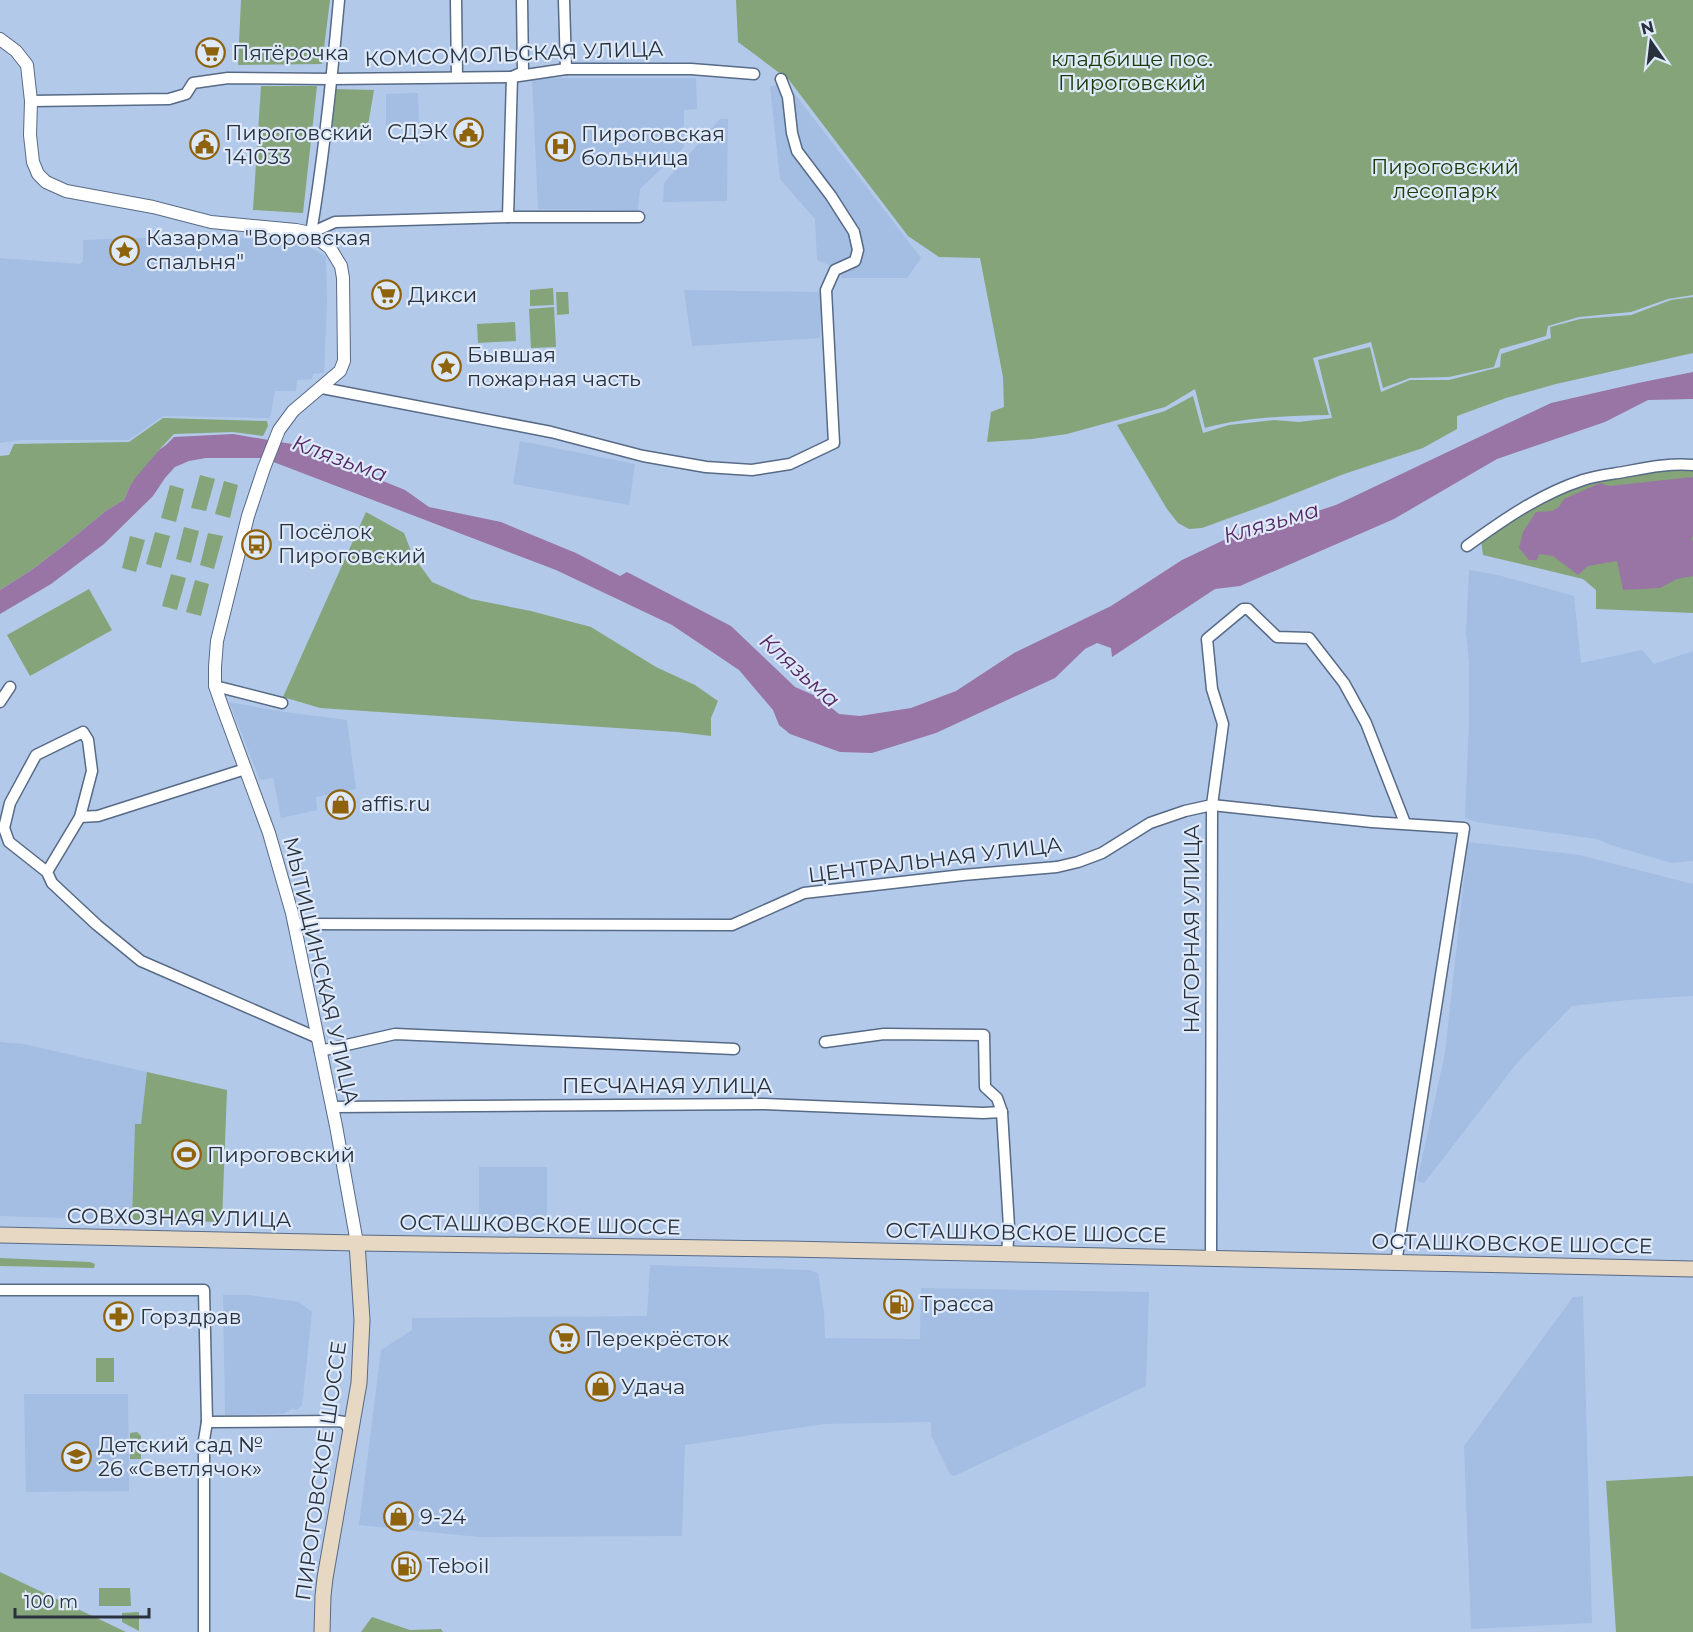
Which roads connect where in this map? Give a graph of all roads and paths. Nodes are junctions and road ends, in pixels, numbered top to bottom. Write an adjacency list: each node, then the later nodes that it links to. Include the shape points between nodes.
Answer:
1 (339, 0): 10 (street)
2 (456, 0): 8 (street)
3 (522, 0): 9 (street, via 523,72)
4 (564, 0): 6 (street)
5 (0, 39): 12 (street, via 27,65)
6 (566, 69): 7 (street, КОМСОМОЛЬСКАЯ УЛИЦА, via 691,69); 9 (street, КОМСОМОЛЬСКАЯ УЛИЦА)
7 (754, 74)
8 (457, 77): 9 (street, КОМСОМОЛЬСКАЯ УЛИЦА); 10 (street, КОМСОМОЛЬСКАЯ УЛИЦА)
9 (512, 77): 13 (street)
10 (332, 79): 12 (street, КОМСОМОЛЬСКАЯ УЛИЦА, via 228,78 194,83 186,94 169,99); 15 (street)
11 (781, 79): 16 (street, via 797,151 854,232 858,250 855,261 835,270 826,290 834,443 790,464 752,470 706,467)
12 (31, 101): 15 (street, via 33,162 46,182 66,191 211,222)
13 (508, 217): 14 (street); 15 (street, via 335,222)
14 (639, 217)
15 (311, 233): 16 (street, МЫТИЩИНСКАЯ УЛИЦА, via 330,248 343,278 344,361 340,371)
16 (322, 388): 19 (street, МЫТИЩИНСКАЯ УЛИЦА, via 293,411 279,430 264,468 217,641)
17 (1693, 465): 18 (street, via 1643,468 1584,479 1510,515)
18 (1467, 546)
19 (216, 686): 22 (street); 23 (street, МЫТИЩИНСКАЯ УЛИЦА)
20 (10, 687): 21 (street)
21 (0, 702)
22 (282, 703)
23 (245, 768): 25 (street, via 98,816); 28 (street, МЫТИЩИНСКАЯ УЛИЦА, via 269,833)
24 (1212, 804): 26 (street, ЦЕНТРАЛЬНАЯ УЛИЦА); 26 (street, НАГОРНАЯ УЛИЦА, via 1223,724 1212,689 1207,639 1248,609 1277,637 1309,638 1344,683 1366,723); 28 (street, ЦЕНТРАЛЬНАЯ УЛИЦА, via 1150,823 1102,853 1078,862 804,893 732,925); 38 (street, НАГОРНАЯ УЛИЦА)
25 (80, 817): 27 (street); 27 (street, via 92,771 83,732 36,755 10,803 4,828 9,842)
26 (1405, 823): 39 (street, ЦЕНТРАЛЬНАЯ УЛИЦА, via 1464,828)
27 (46, 872): 29 (street, via 52,884 141,961)
28 (294, 924): 29 (street, МЫТИЩИНСКАЯ УЛИЦА)
29 (318, 1038): 32 (street, МЫТИЩИНСКАЯ УЛИЦА)
30 (825, 1042): 34 (street, via 884,1034 984,1035 985,1087 997,1098)
31 (734, 1049): 32 (street, via 395,1034)
32 (320, 1051): 33 (street, МЫТИЩИНСКАЯ УЛИЦА)
33 (332, 1107): 34 (street, ПЕСЧАНАЯ УЛИЦА, via 764,1104); 36 (street, МЫТИЩИНСКАЯ УЛИЦА)
34 (1002, 1112): 37 (street)
35 (0, 1235): 36 (main road, СОВХОЗНАЯ УЛИЦА)
36 (357, 1243): 37 (main road, ОСТАШКОВСКОЕ ШОССЕ); 42 (main road, ПИРОГОВСКОЕ ШОССЕ, via 362,1329)
37 (1007, 1254): 38 (main road, ОСТАШКОВСКОЕ ШОССЕ)
38 (1211, 1259): 39 (main road, ОСТАШКОВСКОЕ ШОССЕ)
39 (1396, 1263): 40 (main road, ОСТАШКОВСКОЕ ШОССЕ)
40 (1693, 1269)
41 (0, 1290): 44 (street, via 204,1290)
42 (355, 1412): 43 (street); 45 (main road, ПИРОГОВСКОЕ ШОССЕ)
43 (338, 1421): 44 (street); 45 (street, via 344,1422)
44 (207, 1422): 46 (street)
45 (351, 1432): 47 (main road, ПИРОГОВСКОЕ ШОССЕ, via 323,1596)
46 (204, 1632)
47 (322, 1632)

